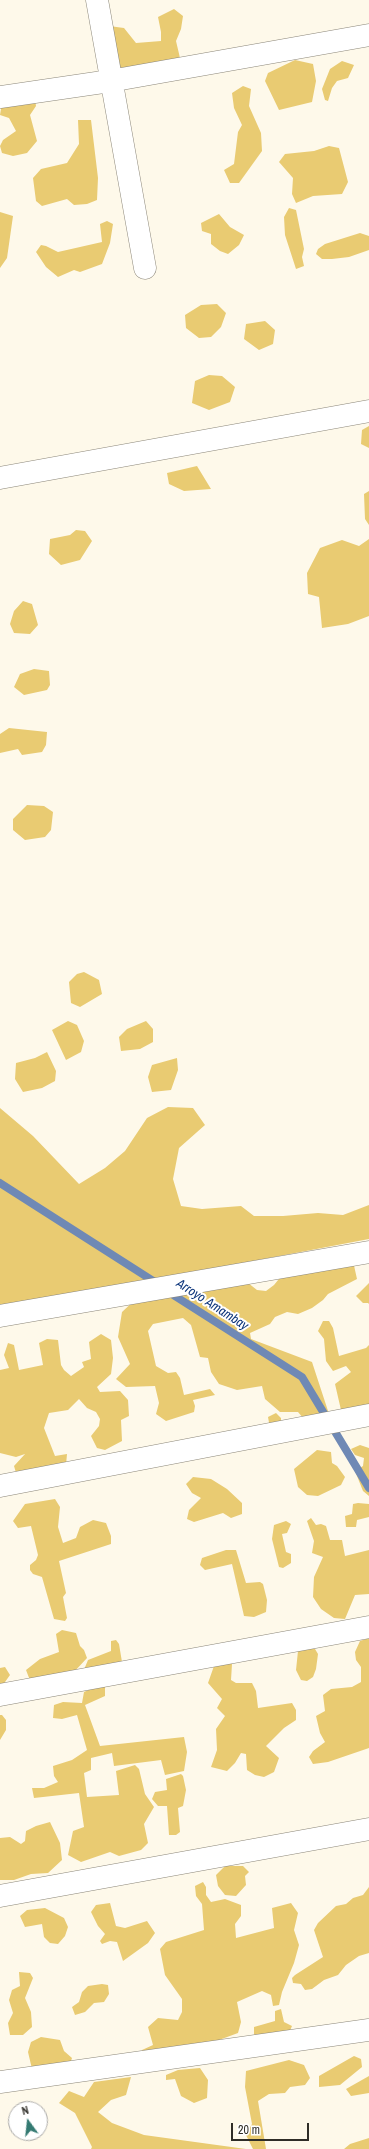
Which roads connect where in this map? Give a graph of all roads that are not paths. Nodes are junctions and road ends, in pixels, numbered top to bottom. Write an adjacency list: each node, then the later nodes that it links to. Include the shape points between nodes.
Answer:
1 (97, 0): 3 (street)
2 (369, 35): 3 (street)
3 (110, 81): 4 (street); 5 (street)
4 (0, 97)
5 (145, 268)
6 (369, 411): 7 (street)
7 (0, 478)
8 (369, 1252): 9 (street)
9 (0, 1316)
10 (363, 1416): 11 (street)
11 (0, 1486)
12 (369, 1627): 13 (street)
13 (0, 1695)
14 (369, 1829): 15 (street)
15 (0, 1896)
16 (369, 2030): 17 (street)
17 (0, 2082)

